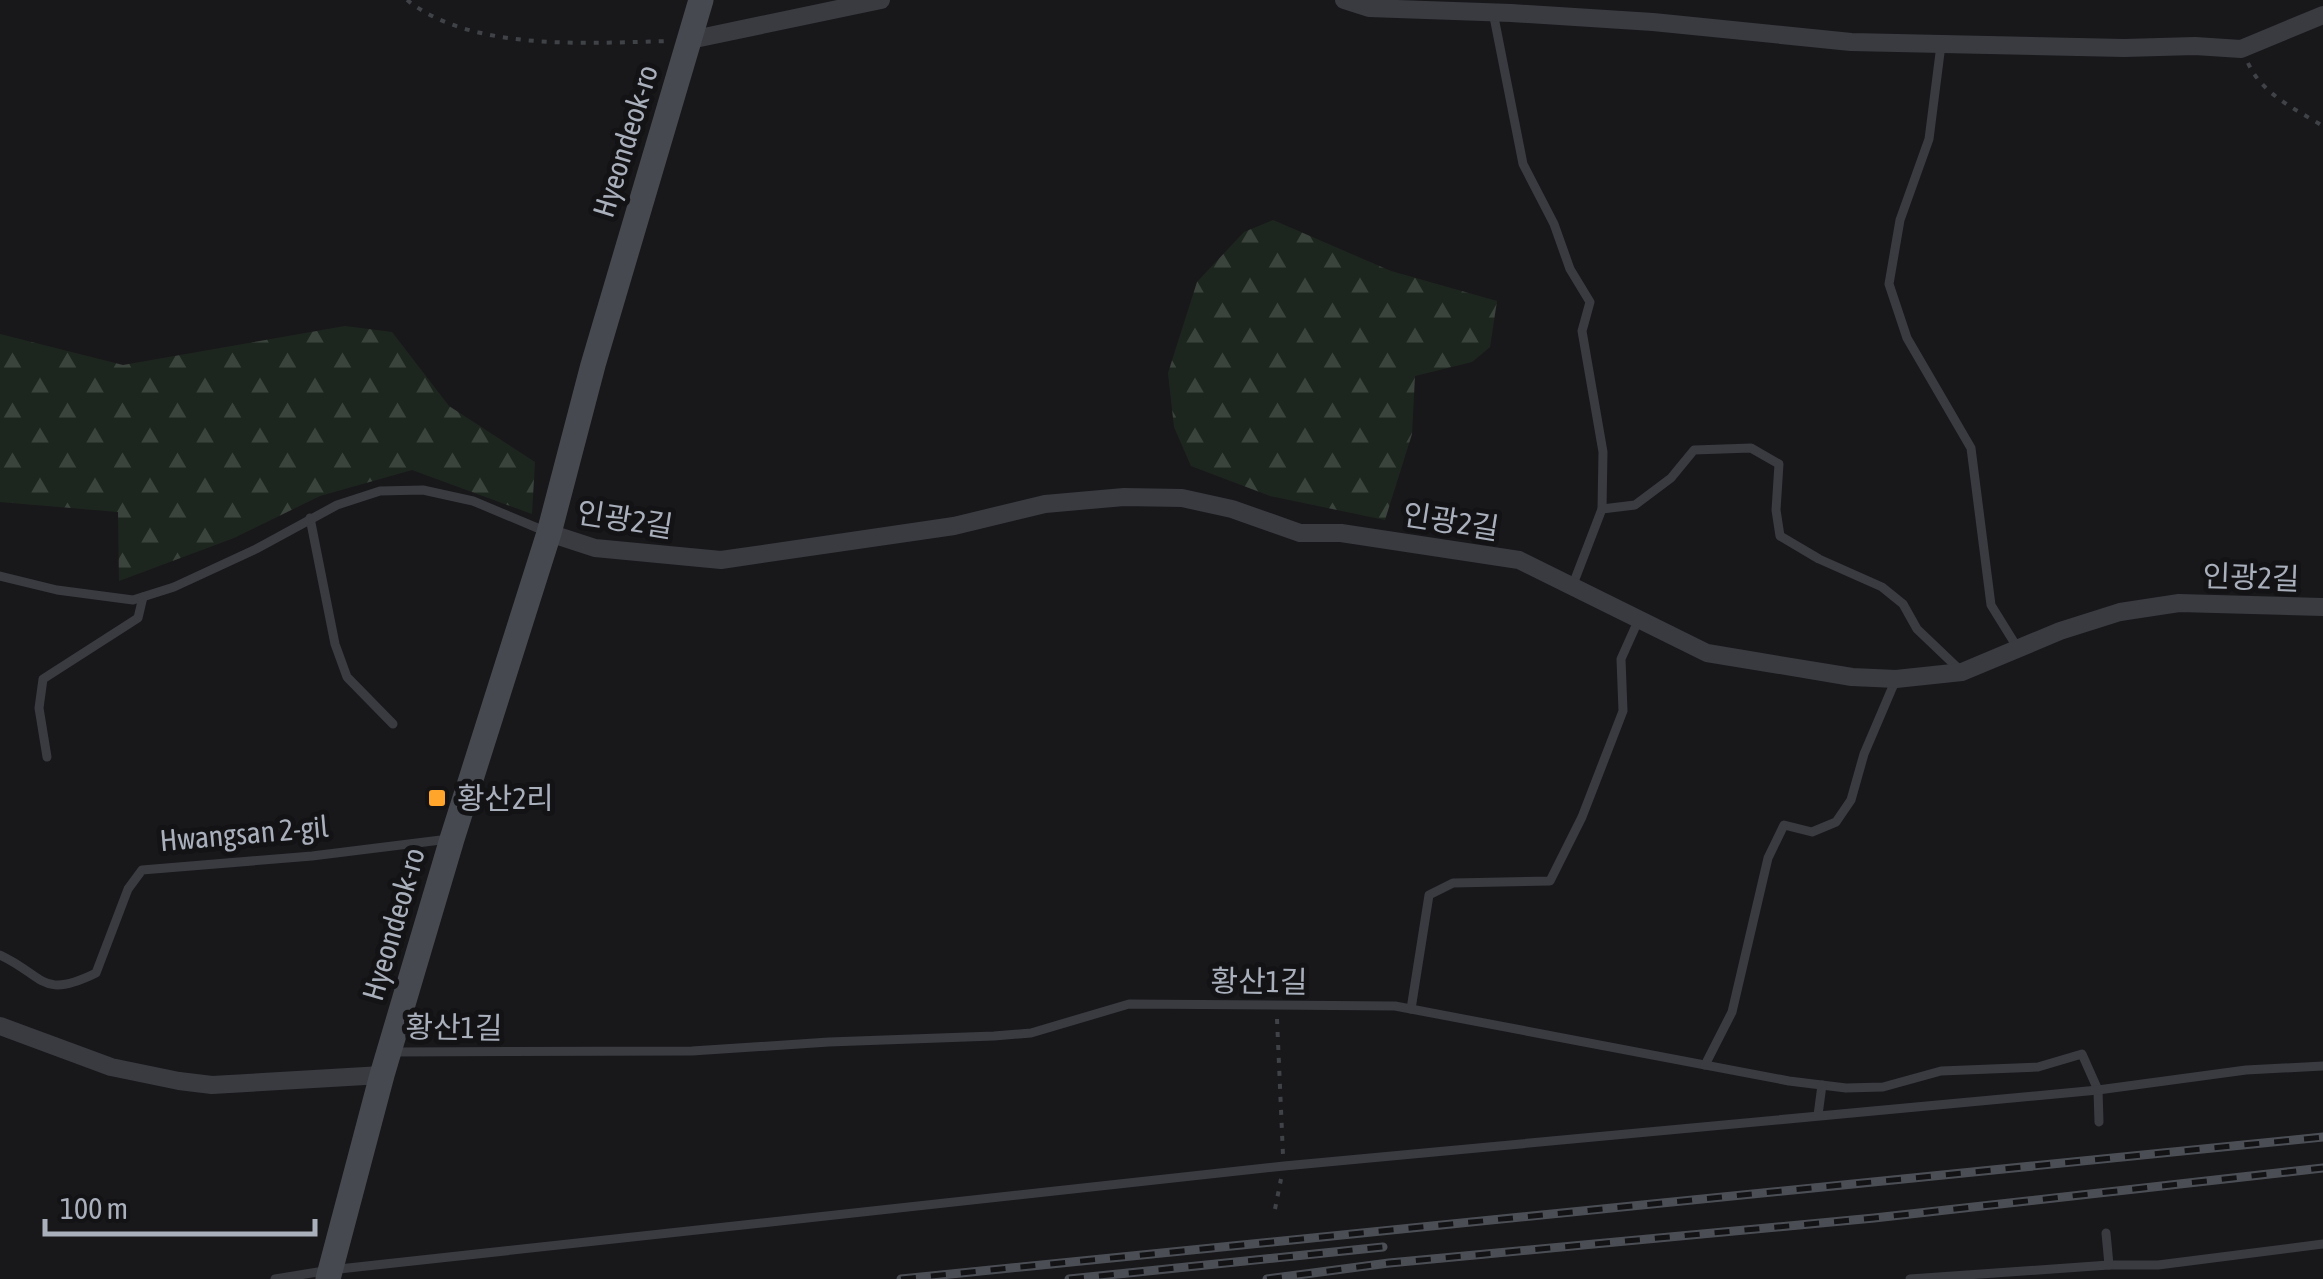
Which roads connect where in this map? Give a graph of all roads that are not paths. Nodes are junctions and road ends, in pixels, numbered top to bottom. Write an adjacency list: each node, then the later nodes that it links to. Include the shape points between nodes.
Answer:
1 (700, 0): 6 (street, Hyeondeok-ro)
2 (881, 0): 6 (street)
3 (1344, 0): 4 (street, via 1370,8)
4 (1493, 12): 7 (street, via 1851,42); 8 (lane, via 1523,164 1590,302 1582,332 1603,452)
5 (2323, 15): 7 (street, via 2241,49)
6 (690, 40): 10 (street, Hyeondeok-ro, via 592,364)
7 (1941, 42): 16 (lane, via 1929,140 1900,220 1889,284 1907,338 1971,448 1991,605)
8 (1602, 508): 12 (lane); 17 (lane, via 1635,505 1694,450 1751,448 1779,464 1780,536 1882,587)
9 (310, 518): 10 (lane, via 380,491 423,490 473,501); 13 (lane); 19 (lane, via 347,677)
10 (549, 533): 12 (street, 인광2길, via 596,548 721,560 954,526 1045,504 1182,498 1300,533 1519,560); 21 (street, Hyeondeok-ro)
11 (0, 576): 13 (lane, via 56,590)
12 (1572, 587): 15 (street, 인광2길)
13 (143, 597): 20 (lane, via 138,618 43,679 39,708)
14 (2323, 607): 16 (street, 인광2길, via 2179,603 2120,612)
15 (1638, 621): 18 (street, 인광2길, via 1707,654); 23 (lane, via 1621,660 1623,711 1550,881 1453,883 1429,895)
16 (2018, 647): 17 (street, 인광2길)
17 (1962, 672): 18 (street, 인광2길)
18 (1896, 679): 26 (lane, via 1852,800 1836,822 1812,832 1784,825 1768,858 1732,1012)
19 (393, 724)
20 (47, 757)
21 (452, 839): 22 (lane, Hwangsan 2-gil, via 142,870 128,889 96,973 48,986); 25 (street, Hyeondeok-ro)
22 (0, 955)
23 (1411, 1010): 25 (lane, 황산1길, via 1129,1004 1031,1033 994,1036); 26 (lane, 황산1길)
24 (0, 1026): 25 (street, via 111,1067 179,1082 212,1085)
25 (386, 1064): 35 (street, Hyeondeok-ro)
26 (1705, 1065): 28 (lane, 황산1길)
27 (2323, 1066): 29 (lane)
28 (1822, 1085): 29 (lane, 황산1길, via 1883,1087 1941,1070 2038,1067 2082,1054); 30 (lane)
29 (2098, 1090): 30 (lane); 31 (lane)
30 (1818, 1116): 35 (lane, via 1284,1166)
31 (2099, 1122)
32 (2106, 1232): 34 (lane)
33 (2323, 1244): 34 (lane, via 2158,1265)
34 (2109, 1264): 37 (lane)
35 (329, 1274): 36 (lane)
36 (275, 1279)
37 (1910, 1279)

